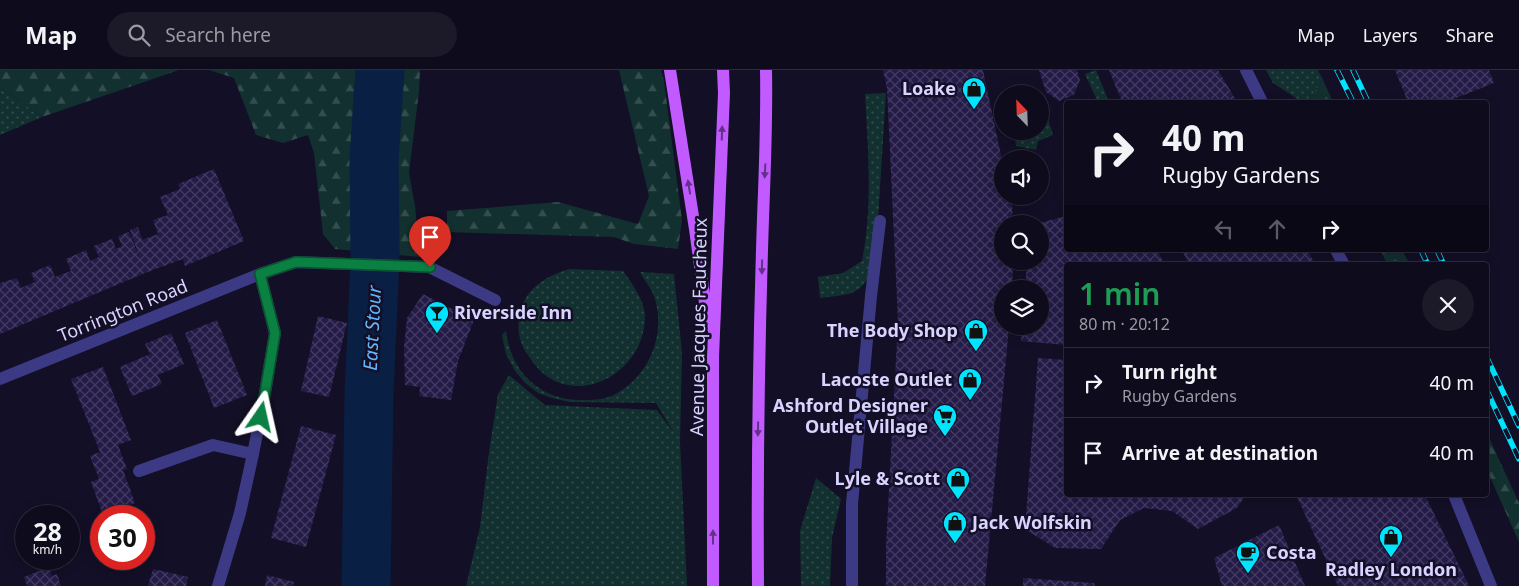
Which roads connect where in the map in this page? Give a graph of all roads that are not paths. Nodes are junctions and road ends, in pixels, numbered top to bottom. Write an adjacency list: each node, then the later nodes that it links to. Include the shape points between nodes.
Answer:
1 (670, 70): 9 (main road, one-way to 1)
2 (723, 70): 9 (main road, Avenue Jacques Faucheux, one-way to 2)
3 (766, 70): 16 (main road, one-way to 16)
4 (1246, 70): 5 (street)
5 (1261, 100)
6 (880, 221): 17 (street, via 852,504)
7 (260, 274): 8 (street, Torrington Road, via 296,262 430,267); 10 (street, Torrington Road); 11 (street, via 275,333)
8 (495, 300)
9 (713, 357): 15 (main road, Avenue Jacques Faucheux, one-way to 9)
10 (0, 379)
11 (253, 454): 12 (street, via 213,445); 14 (street, via 240,513)
12 (139, 471)
13 (1455, 497): 18 (street)
14 (218, 586)
15 (713, 586)
16 (758, 586)
17 (852, 586)
18 (1491, 586)

